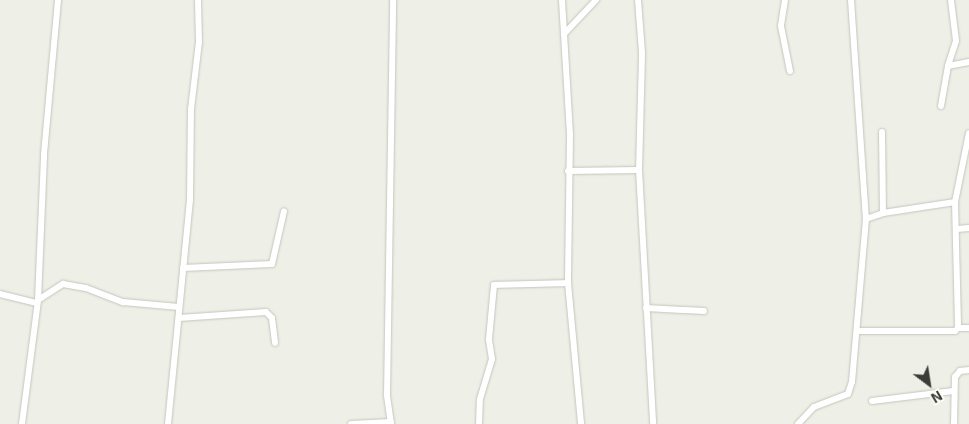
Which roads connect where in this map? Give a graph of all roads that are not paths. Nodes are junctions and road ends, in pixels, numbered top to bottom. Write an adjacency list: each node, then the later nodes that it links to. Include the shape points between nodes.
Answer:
1 (58, 0): 28 (street, via 44,154)
2 (198, 0): 25 (street, via 199,42 190,138 192,173)
3 (393, 0): 40 (street, via 388,394)
4 (562, 0): 10 (street)
5 (596, 0): 10 (street)
6 (638, 0): 18 (street, via 642,53)
7 (785, 0): 13 (street, via 781,26)
8 (851, 0): 22 (street)
9 (952, 0): 12 (street, via 956,41)
10 (564, 34): 17 (street)
11 (969, 62): 12 (street)
12 (948, 66): 14 (street)
13 (790, 72)
14 (941, 106)
15 (882, 132): 21 (street)
16 (969, 133): 19 (street)
17 (568, 170): 18 (street); 26 (street)
18 (639, 170): 30 (street)
19 (955, 202): 21 (street); 24 (street)
20 (284, 211): 25 (street, via 272,264)
21 (883, 213): 22 (street)
22 (866, 219): 35 (street)
23 (969, 228): 24 (street)
24 (957, 230): 33 (street)
25 (183, 268): 29 (street)
26 (568, 283): 45 (street, via 499,282 494,285 489,339 492,359 480,400); 46 (street)
27 (0, 294): 28 (street)
28 (37, 301): 29 (street, via 63,284 123,302); 42 (street)
29 (179, 307): 32 (street)
30 (646, 308): 31 (street); 47 (street)
31 (704, 311)
32 (179, 318): 36 (street, via 266,312 272,318); 43 (street)
33 (958, 328): 34 (street); 35 (street, via 955,331)
34 (969, 328)
35 (858, 331): 41 (street, via 848,394 822,402)
36 (275, 343)
37 (969, 370): 38 (street, via 956,373)
38 (954, 391): 39 (street); 48 (street)
39 (872, 402)
40 (391, 423): 44 (street)
41 (800, 423)
42 (22, 424)
43 (168, 424)
44 (352, 424)
45 (479, 424)
46 (581, 424)
47 (653, 424)
48 (954, 424)

